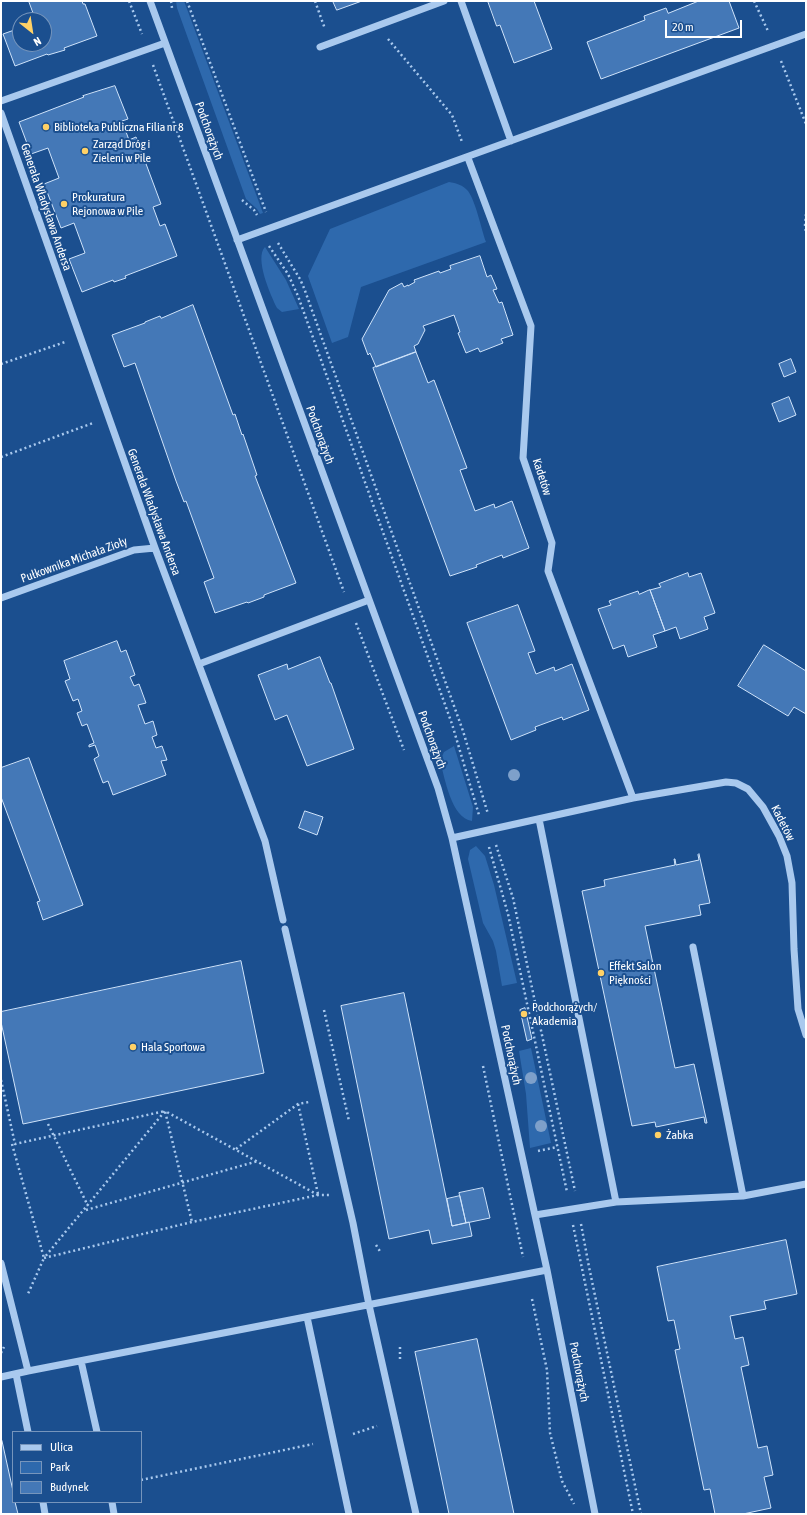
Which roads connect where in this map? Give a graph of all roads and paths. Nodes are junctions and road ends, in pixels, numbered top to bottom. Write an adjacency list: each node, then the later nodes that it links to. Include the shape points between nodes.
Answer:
1 (129, 1): 10 (path)
2 (150, 1): 11 (street, Podchorążych)
3 (187, 1): 21 (path)
4 (315, 1): 12 (path)
5 (444, 1): 8 (street)
6 (461, 1): 19 (street)
7 (754, 1): 13 (path)
8 (377, 26): 12 (street); 20 (path, via 452,115)
9 (806, 34): 13 (street)
10 (142, 35)
11 (165, 43): 16 (street); 24 (street, Podchorążych)
12 (330, 43): 14 (street)
13 (775, 45): 18 (path); 19 (street)
14 (320, 47)
15 (153, 64): 32 (path)
16 (1, 101)
17 (1, 112): 27 (street, Generała Władysława Andersa)
18 (806, 124)
19 (511, 141): 20 (street)
20 (468, 158): 24 (street); 38 (street, Kadetów, via 532,326 523,458 552,543 548,570)
21 (266, 213)
22 (806, 214): 23 (path)
23 (806, 233)
24 (237, 240): 34 (street, Podchorążych)
25 (276, 241): 39 (path, via 304,288 463,731)
26 (268, 244): 40 (path, via 288,274 298,296 452,724)
27 (80, 336): 28 (path); 29 (street, Generała Władysława Andersa)
28 (1, 364)
29 (109, 417): 30 (path); 31 (street, Generała Władysława Andersa)
30 (1, 457)
31 (155, 548): 33 (street, Pułkownika Michała Zioły, via 134,550); 36 (street, Generała Władysława Andersa)
32 (344, 593)
33 (1, 598)
34 (369, 600): 36 (street); 42 (street, Podchorążych, via 438,788)
35 (356, 623): 37 (path)
36 (199, 664): 45 (street, Generała Władysława Andersa, via 265,841)
37 (407, 757)
38 (633, 798): 41 (street, Kadetów); 48 (street, Kadetów, via 726,782 736,783 748,789 763,807 779,836 792,883 798,1009)
39 (489, 818)
40 (480, 819)
41 (539, 819): 42 (street, Kadetów); 64 (street)
42 (452, 838): 67 (street, Podchorążych)
43 (494, 841): 59 (path, via 514,906)
44 (487, 842): 54 (path, via 508,914)
45 (283, 920)
46 (285, 929): 76 (street, via 353,1223)
47 (693, 946): 63 (street)
48 (806, 1036)
49 (482, 1059): 72 (path)
50 (1, 1080): 51 (path, via 15,1144)
51 (165, 1111): 55 (path); 65 (path); 70 (path)
52 (48, 1124): 65 (path)
53 (12, 1144): 71 (path)
54 (557, 1147): 56 (path); 60 (path)
55 (236, 1149): 57 (path); 61 (path, via 298,1104)
56 (534, 1152)
57 (258, 1161): 61 (path); 66 (path)
58 (806, 1184): 63 (street)
59 (575, 1191)
60 (567, 1192)
61 (318, 1195): 62 (path); 70 (path)
62 (331, 1195)
63 (744, 1196): 64 (street)
64 (616, 1202): 67 (street)
65 (88, 1206): 66 (path)
66 (84, 1211): 71 (path)
67 (535, 1216): 74 (street, Podchorążych)
68 (572, 1217): 96 (path)
69 (580, 1217): 97 (path)
70 (192, 1222): 71 (path)
71 (44, 1258)
72 (524, 1261)
73 (1, 1263): 79 (street)
74 (547, 1270): 76 (street); 95 (street, Podchorążych)
75 (532, 1299): 90 (path, via 547,1370 550,1433 562,1481)
76 (369, 1305): 77 (street); 94 (street)
77 (307, 1317): 78 (street); 93 (street)
78 (81, 1361): 79 (street); 84 (street)
79 (28, 1371): 80 (street)
80 (16, 1374): 81 (street); 83 (street)
81 (1, 1377)
82 (377, 1426): 85 (path)
83 (28, 1431)
84 (97, 1431)
85 (353, 1434)
86 (313, 1444): 87 (path)
87 (142, 1480)
88 (43, 1503): 91 (street)
89 (112, 1503): 92 (street)
90 (577, 1508)
91 (45, 1514)
92 (114, 1514)
93 (349, 1514)
94 (416, 1514)
95 (595, 1514)
96 (633, 1514)
97 (641, 1514)

